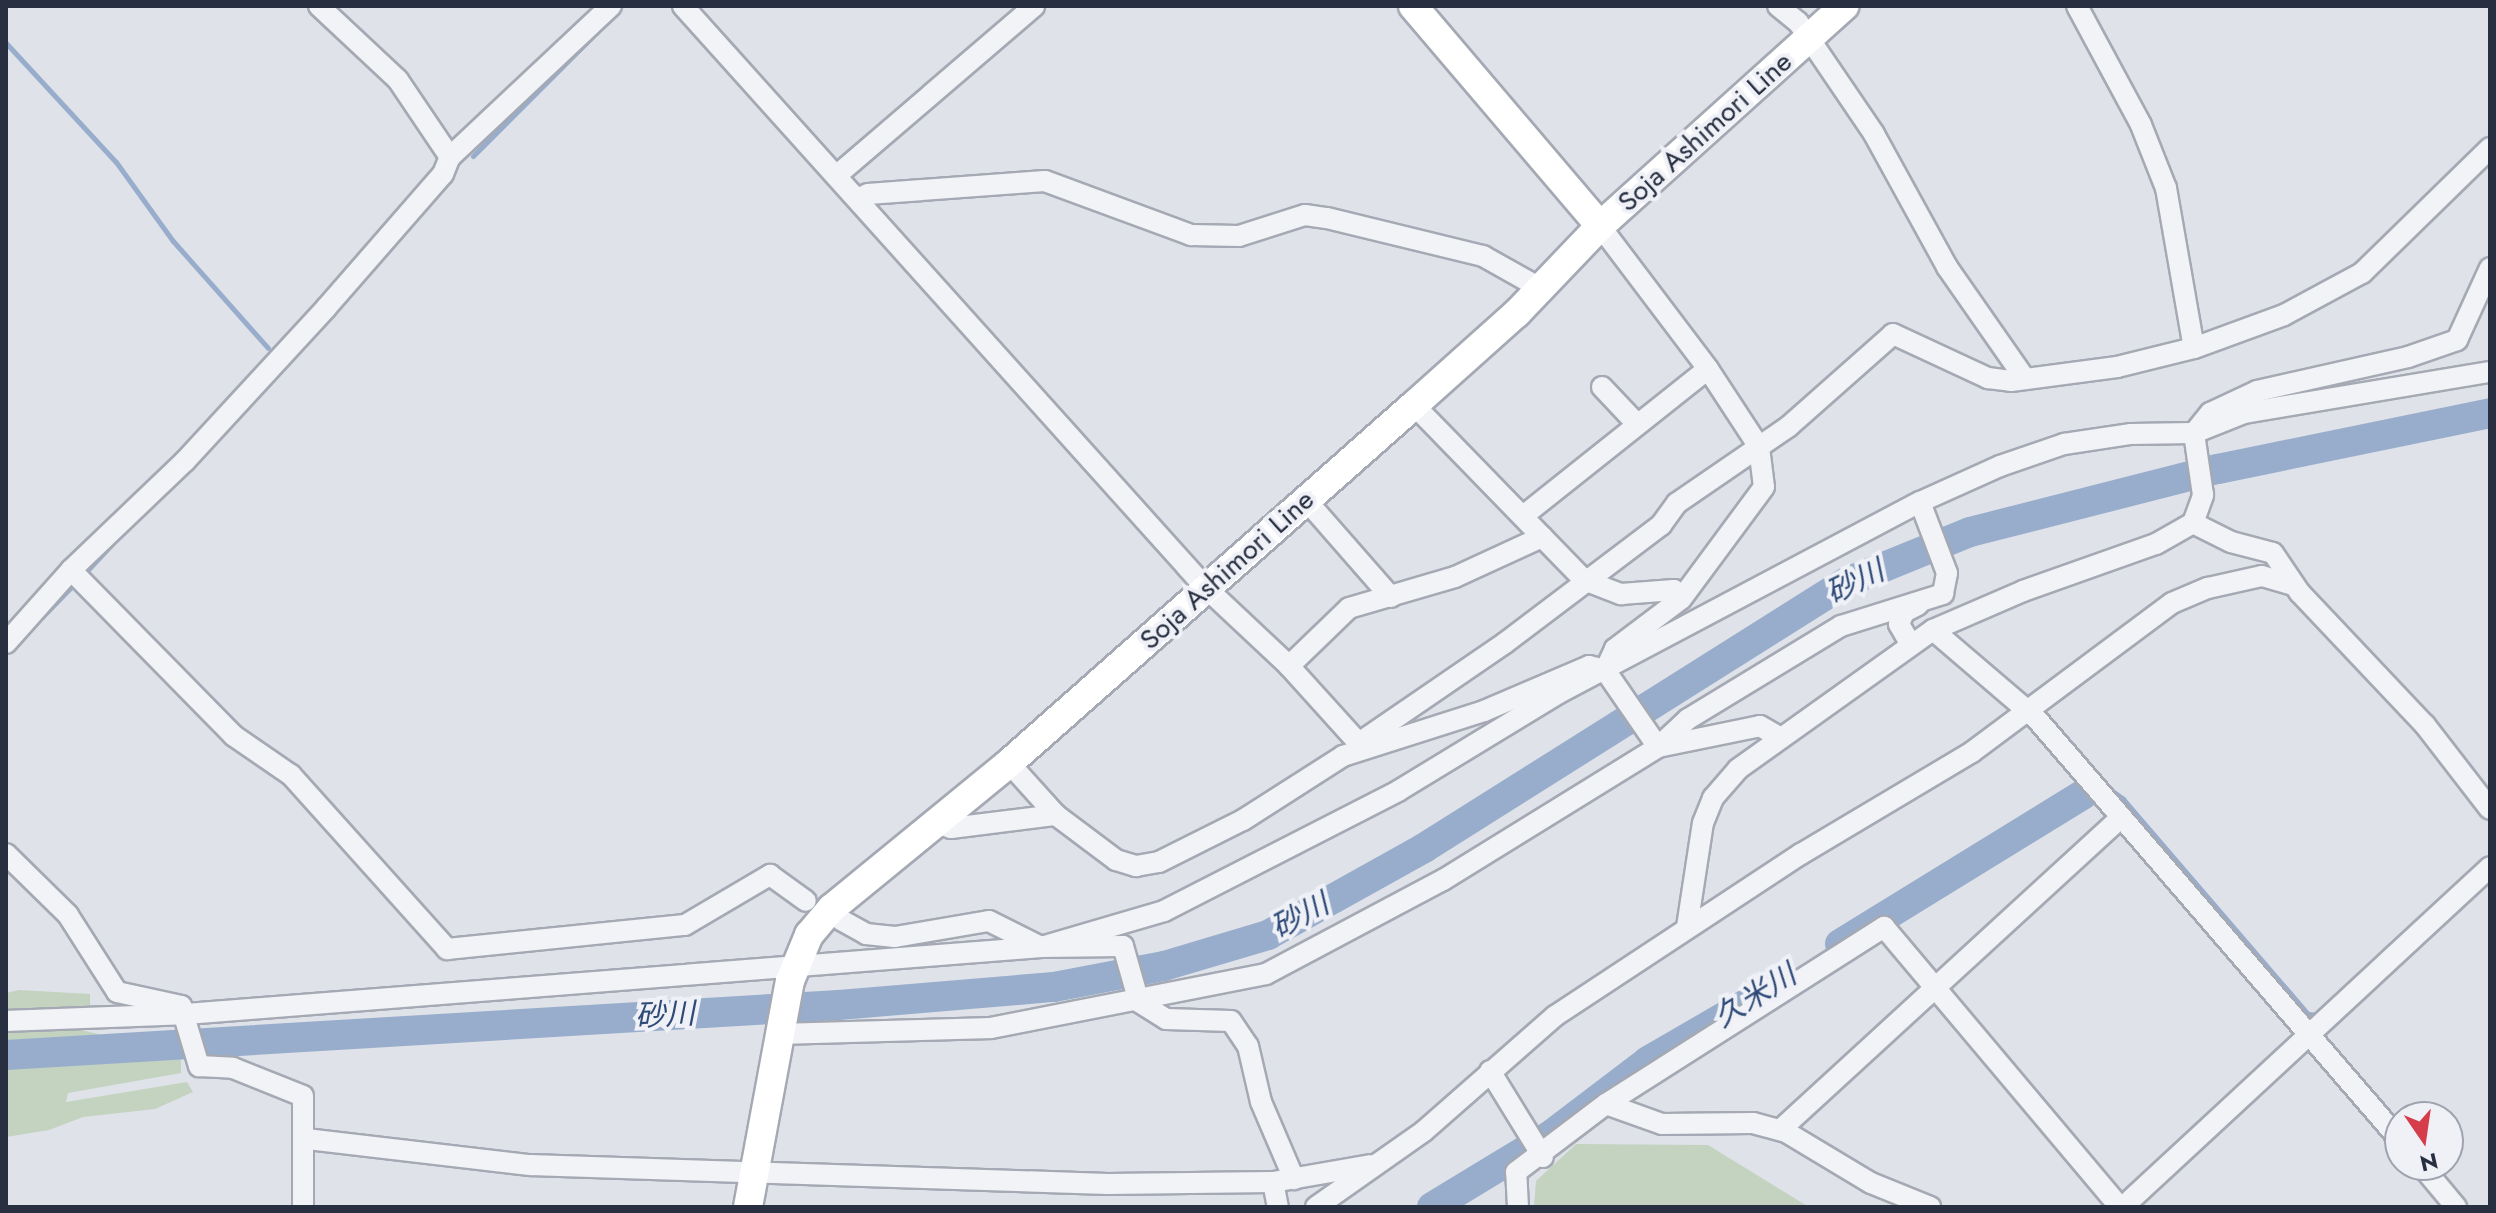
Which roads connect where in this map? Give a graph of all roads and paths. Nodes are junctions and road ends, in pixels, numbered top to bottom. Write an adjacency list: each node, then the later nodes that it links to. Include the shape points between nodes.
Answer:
1 (319, 6): 11 (street, via 398,80)
2 (611, 6): 11 (street)
3 (683, 6): 12 (street)
4 (1034, 6): 12 (street)
5 (1413, 6): 14 (main road)
6 (1778, 6): 9 (street)
7 (1844, 6): 9 (main road, Soja Ashimori Line)
8 (2077, 6): 17 (street, via 2141,125 2166,188)
9 (1809, 38): 14 (main road, Soja Ashimori Line); 20 (street, via 1874,134 1947,267)
10 (2490, 148): 17 (street, via 2362,273 2284,315)
11 (450, 157): 31 (street, via 443,174 326,308)
12 (836, 176): 13 (street)
13 (857, 199): 16 (street, via 1045,181 1191,235 1239,236 1282,220 1327,218 1483,256); 34 (street)
14 (1600, 226): 16 (main road, Soja Ashimori Line); 18 (street)
15 (2490, 268): 24 (street, via 2457,340 2230,400 2210,413)
16 (1540, 288): 22 (main road, Soja Ashimori Line)
17 (2194, 348): 20 (street, via 2117,367)
18 (1708, 369): 23 (street); 25 (street)
19 (2490, 372): 24 (street, via 2244,413)
20 (2025, 379): 25 (street, via 1988,378 1893,334)
21 (1602, 387): 23 (street)
22 (1414, 405): 26 (main road, Soja Ashimori Line); 28 (street)
23 (1636, 423): 28 (street)
24 (2195, 440): 27 (street, via 2131,434 2064,444); 29 (street, via 2203,495)
25 (1759, 447): 32 (street, via 1677,503 1661,525); 37 (street, via 1764,487)
26 (1306, 500): 34 (main road, Soja Ashimori Line); 36 (street)
27 (1920, 502): 35 (street, via 1947,573); 42 (street)
28 (1523, 516): 30 (street)
29 (2193, 523): 33 (street, via 2231,542 2273,553); 38 (street, via 2156,544 2023,591)
30 (1542, 537): 32 (street); 36 (street, via 1455,577)
31 (76, 575): 39 (street); 54 (street, via 234,736 291,775 447,949 685,925 770,875)
32 (1584, 580): 37 (street, via 1621,594 1663,589); 45 (street)
33 (2294, 585): 43 (street, via 2262,576 2208,588 2172,603); 48 (street, via 2425,725)
34 (1205, 587): 41 (street); 47 (main road, Soja Ashimori Line)
35 (1943, 594): 40 (street, via 1904,612 1899,624); 46 (street, via 1841,626 1688,719)
36 (1391, 597): 41 (street, via 1338,614)
37 (1681, 599): 42 (street, via 1615,649)
38 (1933, 630): 40 (street); 43 (street)
39 (6, 643)
40 (1911, 645): 44 (street)
41 (1289, 666): 45 (street)
42 (1605, 670): 45 (street, via 1589,666 1484,711); 46 (street); 55 (street, via 1251,871)
43 (2028, 712): 50 (street); 57 (street)
44 (1781, 738): 46 (street, via 1760,726); 57 (street, via 1738,769 1713,798 1697,855)
45 (1361, 745): 49 (street, via 1243,820 1159,862 1136,866 1116,860)
46 (1658, 747): 62 (street, via 1443,880 1305,955 1266,974)
47 (1009, 763): 49 (street); 51 (main road, Soja Ashimori Line)
48 (2490, 809)
49 (1056, 815): 51 (street, via 951,828)
50 (2121, 817): 61 (street); 66 (street)
51 (936, 823): 60 (main road, Soja Ashimori Line, via 832,908 809,935)
52 (6, 854): 64 (street, via 68,915 107,983 117,992 163,999)
53 (2490, 867): 66 (street)
54 (806, 901)
55 (1146, 916): 58 (street); 59 (street)
56 (841, 920): 59 (street, via 866,934 895,937 989,921)
57 (1687, 927): 67 (street, via 1555,1016)
58 (1123, 946): 59 (street); 62 (street)
59 (1041, 947): 60 (street)
60 (792, 975): 64 (street); 65 (main road, Soja Ashimori Line)
61 (1936, 987): 68 (street, via 1884,927); 70 (street); 84 (street)
62 (1139, 1002): 65 (street, via 991,1028); 75 (street, via 1166,1019 1231,1021 1248,1046 1261,1102)
63 (6, 1021): 64 (street)
64 (188, 1022): 71 (street, via 195,1062 205,1069 233,1068 303,1096)
65 (781, 1030): 74 (main road, Soja Ashimori Line)
66 (2312, 1034): 69 (street); 84 (street)
67 (1490, 1071): 72 (street); 73 (street)
68 (1606, 1104): 70 (street, via 1662,1124 1753,1123); 72 (street)
69 (2384, 1121)
70 (1780, 1130): 83 (street, via 1871,1183)
71 (307, 1139): 74 (street, via 530,1165); 78 (street)
72 (1538, 1149): 82 (street, via 1516,1172)
73 (1380, 1163): 75 (street); 81 (street)
74 (755, 1171): 77 (street, via 1108,1184); 79 (main road, Soja Ashimori Line)
75 (1294, 1179): 77 (street)
76 (2434, 1181): 85 (street)
77 (1273, 1182): 80 (street)
78 (303, 1207)
79 (748, 1207)
80 (1278, 1207)
81 (1316, 1207)
82 (1518, 1207)
83 (1930, 1207)
84 (2122, 1207)
85 (2456, 1207)

